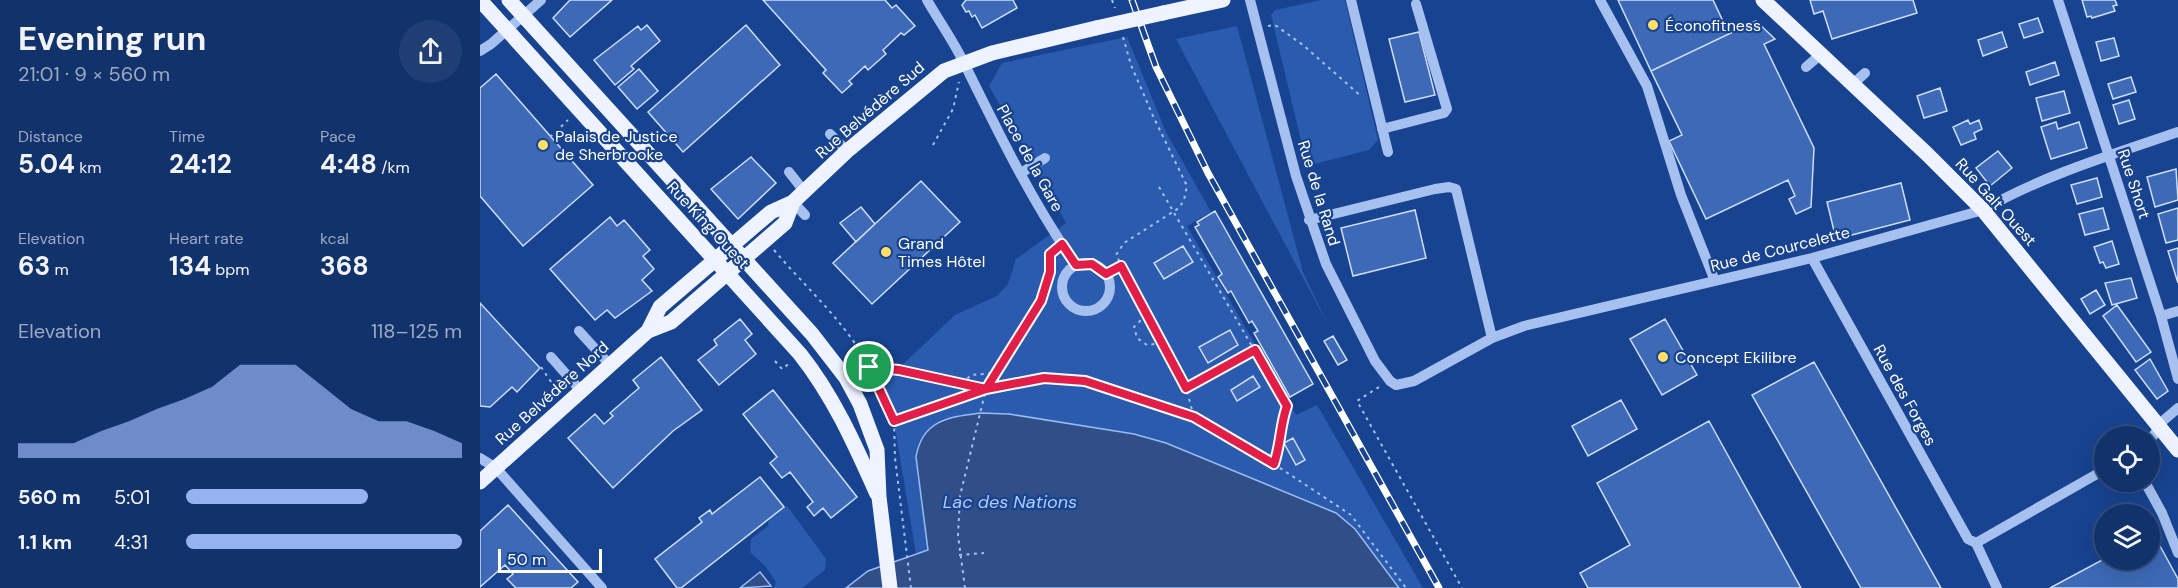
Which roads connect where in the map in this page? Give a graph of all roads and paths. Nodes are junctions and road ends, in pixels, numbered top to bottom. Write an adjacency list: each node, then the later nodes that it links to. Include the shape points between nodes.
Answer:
1 (480, 0): 16 (main road, Rue King Ouest)
2 (508, 0): 14 (main road, Rue King Ouest)
3 (541, 0): 14 (street)
4 (927, 0): 20 (street, Place de la Gare)
5 (1112, 0): 13 (path)
6 (1223, 0): 20 (main road, Rue Belvédère Sud, bridge)
7 (1250, 0): 15 (street, Rue de la Rand)
8 (1351, 0): 24 (street)
9 (1600, 0): 53 (street, via 1647,86 1681,195)
10 (1763, 0): 19 (main road, Rue Galt Ouest)
11 (2058, 0): 33 (street, Rue Short)
12 (1416, 4): 26 (street, via 1447,109)
13 (1115, 11)
14 (523, 16): 16 (street); 45 (main road, Rue King Ouest)
15 (1257, 27): 24 (path, via 1275,25); 42 (street, Rue de la Rand)
16 (507, 31): 18 (street); 25 (main road, Rue King Ouest)
17 (1122, 33): 40 (path, via 1131,65 1187,186 1184,200)
18 (480, 51)
19 (1820, 55): 21 (street); 23 (main road, Rue Galt Ouest)
20 (964, 62): 30 (path, via 953,109); 31 (main road, Rue Belvédère Sud, via 933,78); 36 (street, Place de la Gare)
21 (1806, 67)
22 (1864, 73): 23 (street)
23 (1852, 85): 39 (main road, Rue Galt Ouest)
24 (1377, 107): 26 (street)
25 (579, 111): 29 (path); 48 (main road, Rue King Ouest)
26 (1382, 129): 32 (street)
27 (2178, 132): 33 (street, Rue de Courcelette)
28 (830, 134): 31 (street)
29 (550, 136)
30 (933, 145)
31 (847, 151): 38 (main road, Rue Belvédère Sud)
32 (1388, 152)
33 (2109, 156): 39 (street, Rue de Courcelette); 56 (street, Rue Short)
34 (1045, 158): 36 (street)
35 (789, 172): 38 (street)
36 (1022, 173): 44 (street, Place de la Gare)
37 (1159, 187): 40 (path)
38 (799, 196): 41 (street); 43 (main road, Rue Belvédère Sud, via 784,223); 45 (main road, Rue Belvédère Sud, via 771,212)
39 (1983, 210): 46 (street, Rue de Courcelette); 77 (main road, Rue Galt Ouest)
40 (1173, 212): 50 (path, via 1118,248 1116,255); 61 (path)
41 (805, 215)
42 (1309, 220): 59 (street, via 1435,189 1456,189); 68 (street, Rue de la Rand, via 1326,264 1375,361)
43 (765, 240): 47 (main road, Rue Belvédère Sud); 65 (path, via 842,327)
44 (1062, 244): 49 (street, Place de la Gare); 66 (path, via 1050,254 1050,272 1041,301)
45 (732, 245): 47 (main road, Rue King Ouest); 48 (main road, Rue Belvédère Nord)
46 (1812, 258): 53 (street, Rue de Courcelette); 88 (street, Rue des Forges, via 1968,539)
47 (744, 259): 51 (main road, Rue Belvédère Nord); 87 (main road, Rue King Ouest, via 846,378 877,450)
48 (715, 260): 51 (main road, Rue King Ouest); 57 (main road, Rue Belvédère Nord, via 660,307)
49 (1076, 265): 52 (street, via 1092,264); 52 (street, via 1062,283 1064,298 1075,309 1090,311 1104,303 1110,289)
50 (1121, 266): 52 (path); 55 (path)
51 (727, 273): 57 (main road, Rue Belvédère Nord, via 671,322); 87 (main road, Rue King Ouest, via 823,384)
52 (1106, 274)
53 (1715, 281): 59 (street, Rue de Courcelette, via 1524,326)
54 (2178, 311): 56 (street)
55 (1146, 315): 60 (path); 60 (path, via 1134,327 1137,338 1147,345)
56 (2161, 316): 67 (street, Rue Short)
57 (648, 331): 63 (main road, Rue Belvédère Nord)
58 (579, 332): 63 (street)
59 (1492, 338): 68 (street, Rue de Courcelette, via 1414,381 1396,385)
60 (1162, 343): 71 (path)
61 (1255, 350): 71 (path); 82 (path, via 1287,406)
62 (551, 357): 73 (street)
63 (610, 365): 73 (main road, Rue Belvédère Nord)
64 (541, 367): 69 (path)
65 (869, 367): 70 (path); 76 (path)
66 (994, 373): 70 (path, via 971,375); 72 (path)
67 (2178, 379)
68 (1390, 381): 97 (path, via 1357,401)
69 (550, 382)
70 (962, 384): 72 (path)
71 (1186, 388): 75 (path)
72 (986, 389): 75 (path, via 1064,378 1085,381); 76 (path); 91 (path, via 963,476 958,515)
73 (581, 391): 83 (main road, Rue Belvédère Nord)
74 (2178, 408): 78 (street)
75 (1194, 417): 82 (path)
76 (894, 421): 94 (path)
77 (2151, 426)
78 (2160, 426)
79 (2160, 434): 80 (main road, Rue Galt Ouest)
80 (2177, 446)
81 (480, 458): 83 (street)
82 (1274, 464): 96 (path, via 1352,515)
83 (495, 468): 85 (main road, Rue Belvédère Nord); 92 (street)
84 (2094, 476): 88 (street)
85 (480, 482)
86 (2150, 492): 90 (street)
87 (879, 497): 93 (main road, Rue King Ouest)
88 (1976, 543): 98 (street, Rue des Forges)
89 (984, 553): 91 (path)
90 (2178, 553)
91 (959, 555): 95 (path)
92 (602, 588)
93 (890, 588)
94 (911, 588)
95 (965, 588)
96 (1406, 588)
97 (1462, 588)
98 (1997, 588)

